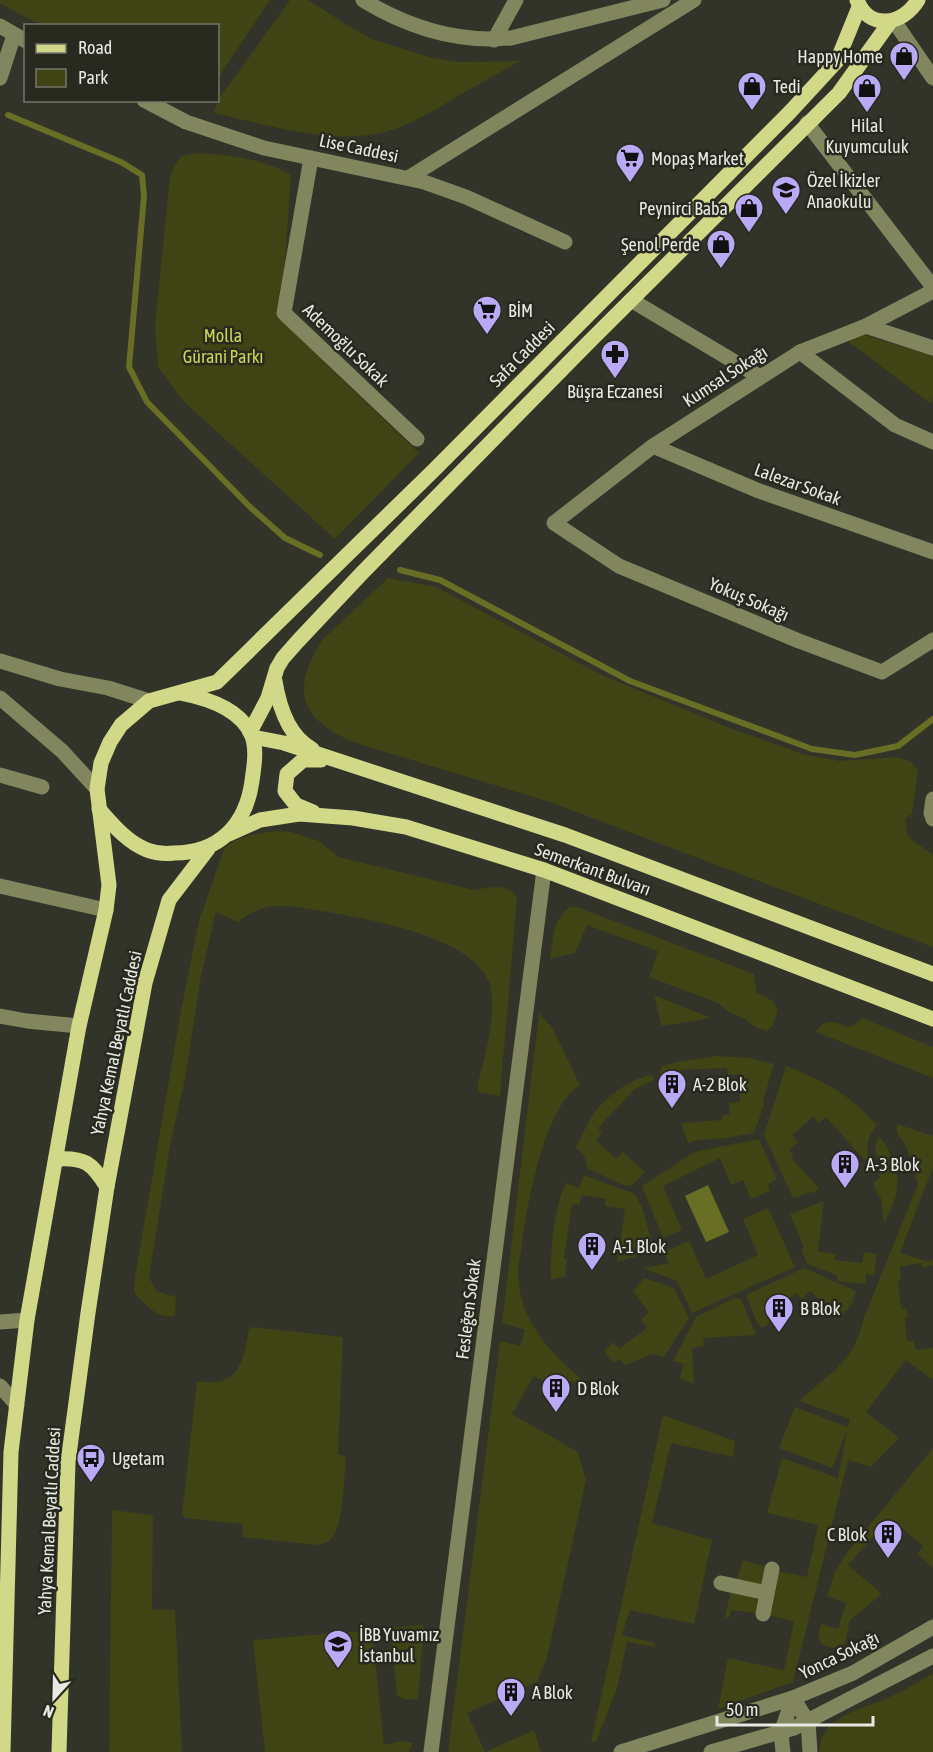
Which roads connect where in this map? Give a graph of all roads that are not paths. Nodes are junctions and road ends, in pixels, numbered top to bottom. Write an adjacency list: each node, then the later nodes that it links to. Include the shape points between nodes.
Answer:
1 (363, 0): 10 (street, via 389,16 429,31)
2 (516, 0): 10 (street)
3 (663, 0): 10 (street)
4 (694, 0): 16 (street)
5 (918, 0): 7 (main road, via 910,11)
6 (858, 3): 7 (main road, via 869,16); 32 (main road, Safa Caddesi, via 837,62 782,121 443,462 217,682)
7 (892, 22): 12 (street); 14 (main road, via 838,93)
8 (0, 27): 9 (street)
9 (20, 38): 11 (street)
10 (494, 40)
11 (0, 78)
12 (933, 78)
13 (148, 102): 15 (street, Lise Caddesi, via 186,122 264,148)
14 (807, 123): 18 (street); 19 (main road)
15 (311, 158): 16 (street, Lise Caddesi); 24 (street, Ademoğlu Sokak, via 284,313)
16 (408, 178): 17 (street, Lise Caddesi, via 466,197)
17 (565, 242)
18 (933, 289): 20 (street, Kumsal Sokağı)
19 (632, 300): 23 (street); 31 (main road, via 314,624 283,658)
20 (866, 326): 21 (street); 22 (street, Kumsal Sokağı)
21 (933, 348)
22 (800, 352): 23 (street, Kumsal Sokağı); 25 (street, via 895,425)
23 (760, 377): 26 (street, Kumsal Sokağı)
24 (417, 439)
25 (933, 442)
26 (653, 446): 27 (street, Kumsal Sokağı); 28 (street, Lalezar Sokak, via 759,491)
27 (555, 523): 29 (street, Yokuş Sokağı, via 619,566 882,672)
28 (933, 552)
29 (933, 640)
30 (0, 660): 34 (street)
31 (274, 678): 35 (main road); 36 (main road, via 282,712 301,743)
32 (178, 692): 34 (main road); 35 (main road, via 215,702 246,725)
33 (0, 698): 39 (street, via 62,751)
34 (149, 701): 39 (main road, via 121,725 110,742 101,763)
35 (252, 735): 36 (main road, Semerkant Bulvarı); 44 (main road, via 255,755 250,793)
36 (333, 759): 42 (main road, via 303,760 287,774 285,791 296,805); 49 (main road, Semerkant Bulvarı, via 565,835)
37 (0, 775): 38 (street)
38 (42, 787)
39 (97, 789): 41 (main road)
40 (933, 799): 43 (street)
41 (99, 809): 45 (main road, via 119,833 147,850 168,854); 48 (main road, via 110,885)
42 (323, 816): 44 (main road, Semerkant Bulvarı, via 299,814 260,820); 46 (main road, Semerkant Bulvarı, via 406,827)
43 (933, 819)
44 (229, 834): 45 (main road)
45 (208, 849): 54 (main road, Yahya Kemal Beyatlı Caddesi, via 169,900 145,983)
46 (544, 870): 51 (main road, Semerkant Bulvarı); 70 (street, Fesleğen Sokak)
47 (0, 886): 48 (street)
48 (106, 910): 52 (main road, Yahya Kemal Beyatlı Caddesi)
49 (933, 974)
50 (0, 1016): 52 (street)
51 (933, 1019)
52 (79, 1026): 53 (main road, Yahya Kemal Beyatlı Caddesi)
53 (56, 1159): 54 (main road, via 87,1162); 55 (main road, Yahya Kemal Beyatlı Caddesi)
54 (107, 1187): 69 (main road, Yahya Kemal Beyatlı Caddesi, via 68,1462)
55 (27, 1320): 56 (street); 58 (main road, Yahya Kemal Beyatlı Caddesi)
56 (0, 1322)
57 (0, 1386): 58 (street)
58 (17, 1405): 68 (main road, Yahya Kemal Beyatlı Caddesi, via 12,1452)
59 (772, 1569): 61 (street)
60 (721, 1583): 61 (street)
61 (767, 1593): 62 (street)
62 (763, 1614)
63 (933, 1627): 65 (street, Yonca Sokağı, via 853,1674)
64 (933, 1656): 66 (street)
65 (793, 1698): 66 (street); 67 (street); 71 (street, Yonca Sokağı)
66 (808, 1722): 67 (street); 74 (street)
67 (781, 1733): 72 (street); 73 (street)
68 (3, 1752)
69 (59, 1752)
70 (431, 1752)
71 (621, 1752)
72 (711, 1752)
73 (783, 1752)
74 (810, 1752)

